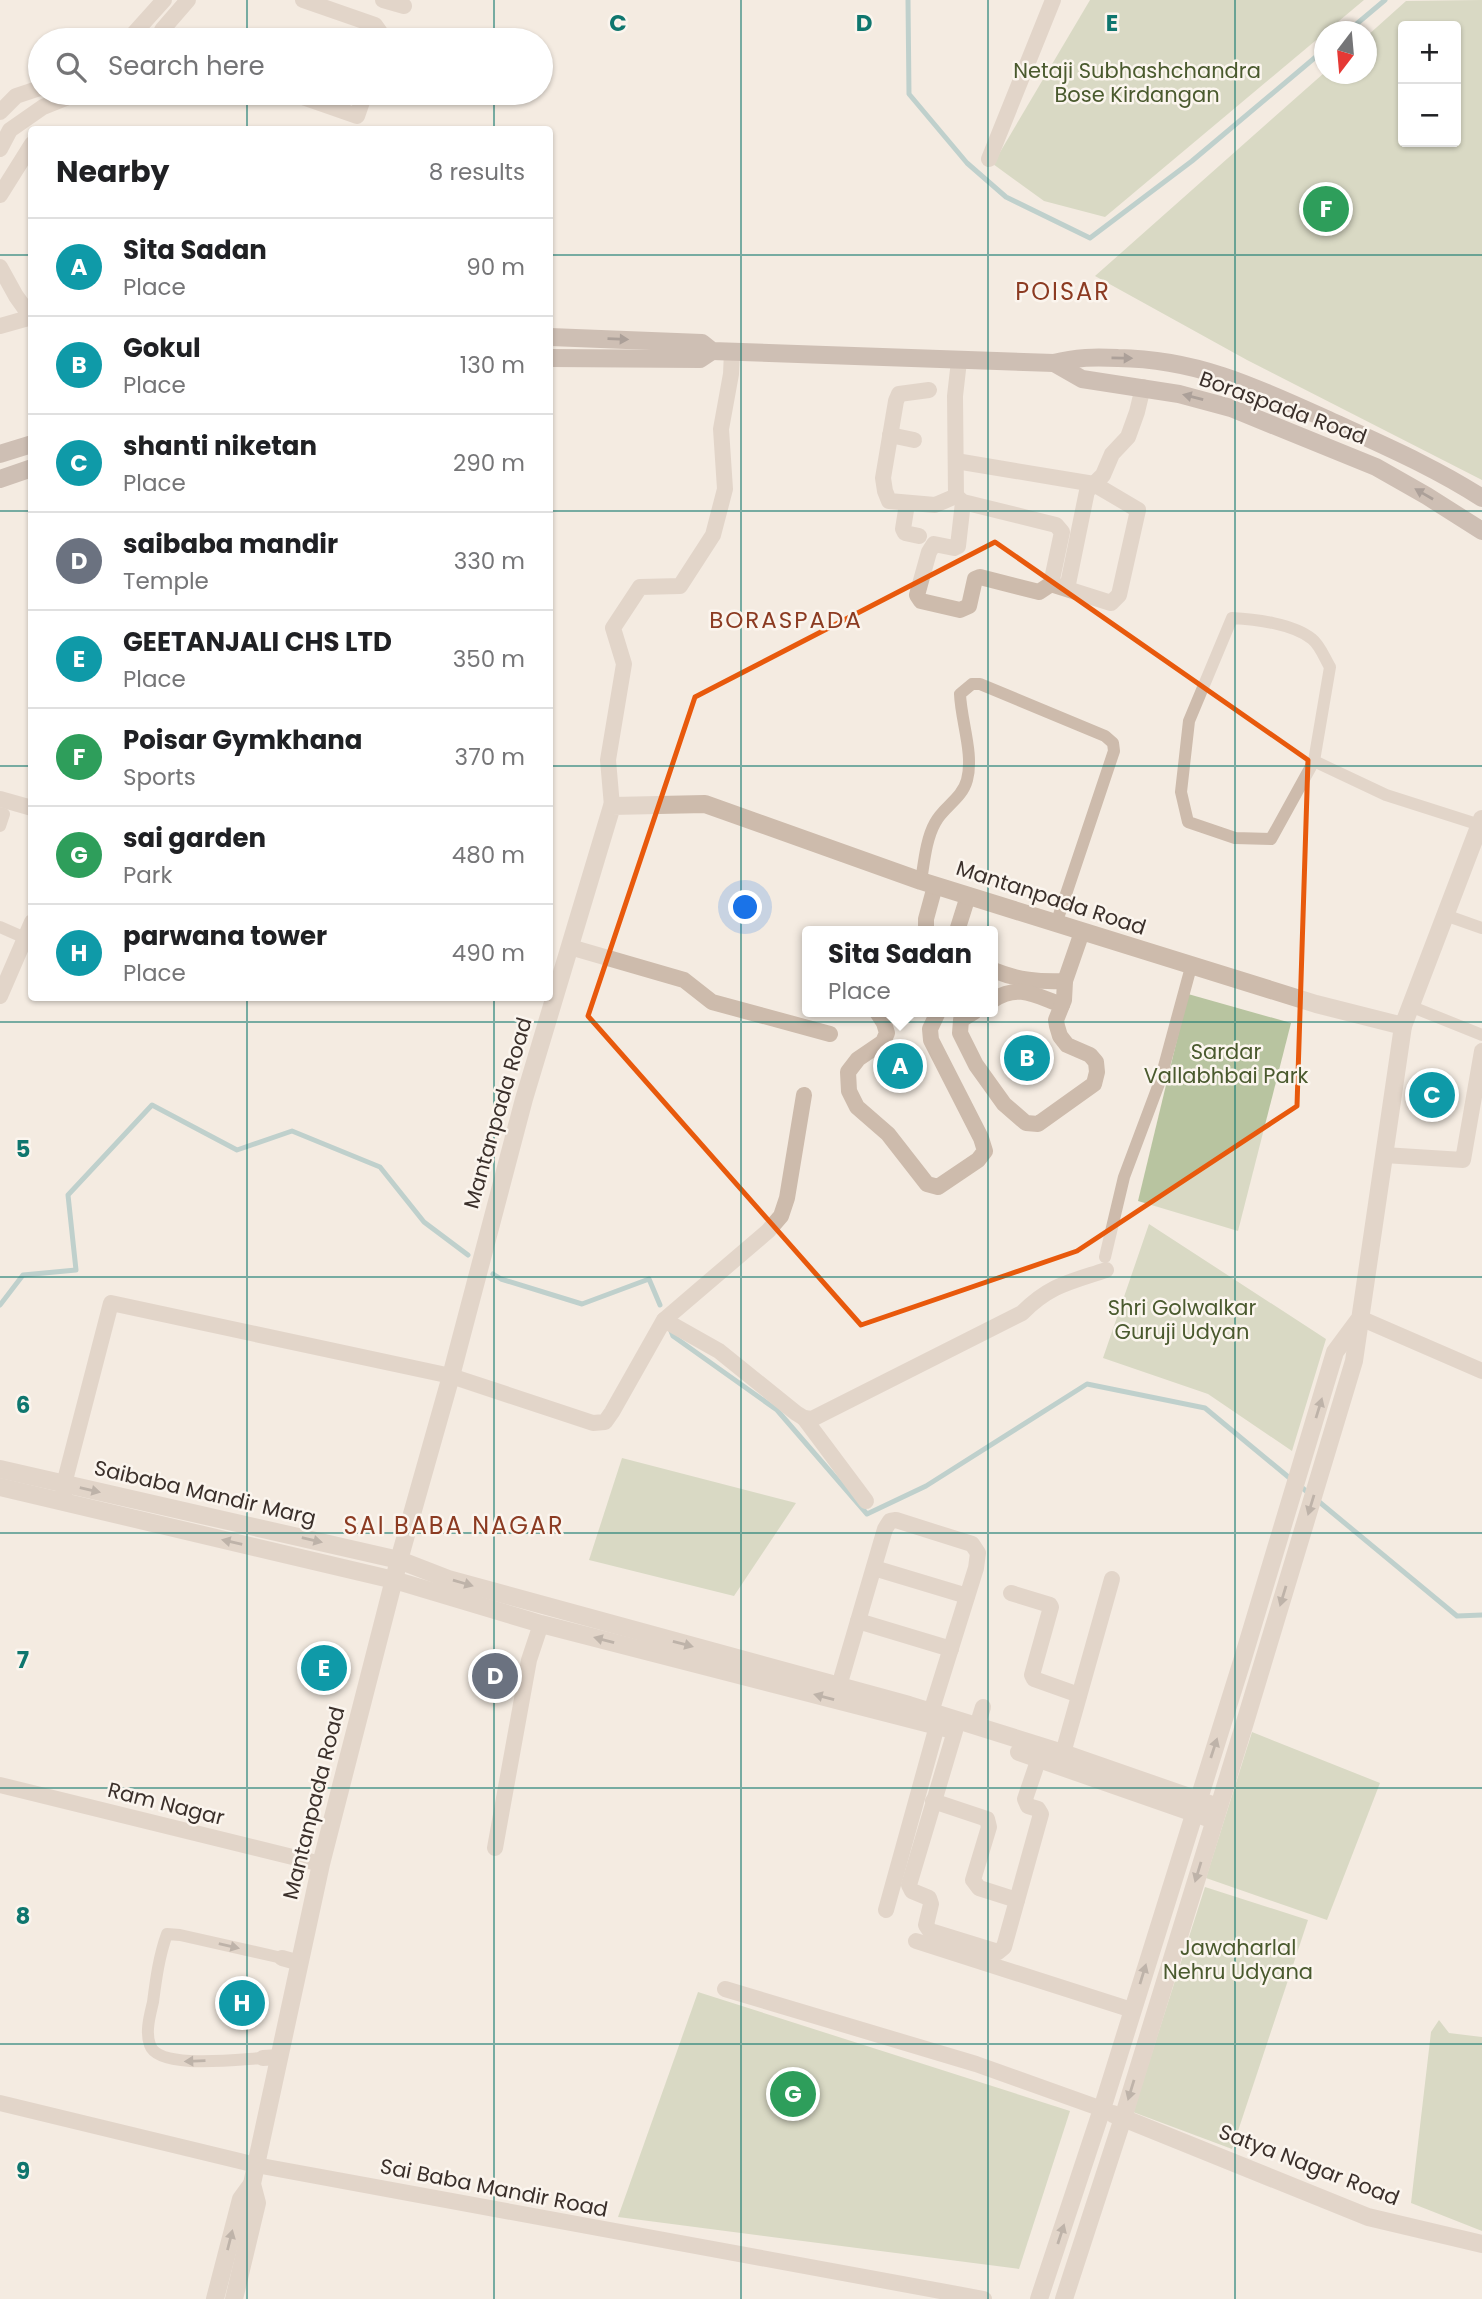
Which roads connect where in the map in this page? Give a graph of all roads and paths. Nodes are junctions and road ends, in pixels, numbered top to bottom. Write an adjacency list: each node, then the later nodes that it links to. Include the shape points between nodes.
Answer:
1 (164, 0): 7 (street)
2 (188, 0): 8 (street)
3 (303, 0): 9 (street)
4 (383, 0): 6 (street)
5 (1053, 0): 19 (street)
6 (404, 6)
7 (139, 28)
8 (164, 28)
9 (377, 28)
10 (28, 92): 14 (street, via 16,96)
11 (48, 105): 16 (street)
12 (316, 105): 15 (street)
13 (361, 105): 15 (street)
14 (0, 112)
15 (354, 123)
16 (32, 124): 17 (street, via 10,130)
17 (0, 149)
18 (28, 150): 20 (street)
19 (989, 159)
20 (0, 195)
21 (0, 267): 22 (street)
22 (28, 313)
23 (28, 318): 24 (street)
24 (0, 326)
25 (553, 337): 26 (main road, Boraspada Road, one-way to 26, via 702,343)
26 (712, 351): 27 (main road, Boraspada Road); 28 (main road, Boraspada Road, via 700,359)
27 (732, 351): 29 (main road, Boraspada Road); 52 (street, via 721,429 725,489 713,535 680,586 640,587 613,628 624,664 608,760)
28 (553, 358)
29 (959, 361): 30 (main road, Boraspada Road); 39 (street)
30 (1054, 363): 31 (main road, Boraspada Road, one-way to 31, via 1076,357 1137,358 1190,366); 32 (main road, Boraspada Road, via 1082,379)
31 (1241, 381): 34 (main road); 43 (main road, Boraspada Road, via 1382,442)
32 (1143, 387): 34 (main road, Boraspada Road, one-way to 32); 42 (street, via 1128,437)
33 (929, 390): 35 (street, via 899,394)
34 (1231, 408): 46 (main road, Boraspada Road, one-way to 34, via 1376,467)
35 (890, 435): 36 (street); 45 (street, via 885,491 889,500)
36 (914, 440)
37 (28, 445): 38 (main road)
38 (0, 454)
39 (956, 461): 42 (street); 44 (street)
40 (28, 469): 41 (main road)
41 (0, 478)
42 (1094, 484): 49 (street, via 1087,491); 49 (street, via 1138,510 1119,595 1111,603)
43 (1482, 498)
44 (959, 499): 45 (street, via 935,505); 48 (street, via 1056,525 1062,532); 48 (street, via 958,546 934,544 918,595 921,601 960,610 969,606 975,579 980,577 1039,592)
45 (907, 504): 47 (street, via 903,528 905,533)
46 (1482, 531)
47 (919, 536)
48 (1051, 584): 49 (street)
49 (1067, 589)
50 (1314, 761): 50 (street, via 1330,667 1313,639 1286,627 1232,618 1189,721 1181,792 1188,822 1235,838 1271,839); 55 (street, via 1386,795)
51 (0, 799): 53 (street)
52 (612, 806): 57 (street, Mantanpada Road, via 705,804); 68 (street, Mantanpada Road)
53 (28, 807)
54 (0, 813): 56 (street, via 4,814)
55 (1481, 822): 59 (street)
56 (0, 826)
57 (933, 885): 58 (street, Mantanpada Road); 60 (street, via 934,824 956,801 967,780 960,694 972,684 980,684 1114,743); 61 (street)
58 (968, 896): 60 (street, Mantanpada Road); 62 (street)
59 (1445, 915): 64 (street); 75 (street)
60 (1056, 924): 66 (street, Mantanpada Road)
61 (930, 926)
62 (959, 926)
63 (0, 927): 67 (street)
64 (1482, 928)
65 (28, 931): 67 (street)
66 (1083, 932): 69 (street, Mantanpada Road); 71 (street)
67 (25, 938): 72 (street)
68 (570, 947): 80 (street, via 684,980 712,1002); 89 (street, Mantanpada Road, via 524,1099)
69 (1191, 967): 79 (street, Mantanpada Road); 85 (street, via 1160,1080 1124,1177)
70 (998, 972): 71 (street, via 1039,982)
71 (1065, 981): 74 (street)
72 (0, 996)
73 (998, 996): 74 (street, via 1022,991)
74 (1062, 1005): 78 (street, via 1056,1020 1060,1036 1067,1045 1090,1055 1097,1072 1094,1084 1038,1124 1026,1123 1004,1104 976,1065 960,1033 961,1020)
75 (1410, 1006): 79 (street); 81 (street)
76 (880, 1017): 77 (street, via 887,1033 883,1042 848,1072 849,1091 857,1107 888,1135 927,1184 938,1187 985,1151 931,1040)
77 (936, 1017)
78 (966, 1017)
79 (1403, 1027): 84 (street)
80 (830, 1034)
81 (1482, 1035)
82 (1482, 1051): 84 (street, via 1463,1160)
83 (804, 1095): 87 (street, via 780,1216)
84 (1384, 1155): 86 (street)
85 (1105, 1264): 90 (street, via 1059,1284 1022,1313 824,1414)
86 (1360, 1318): 88 (street); 111 (street, one-way to 86, via 1335,1352); 112 (street, one-way to 112, via 1354,1361)
87 (664, 1320): 89 (street, via 605,1422 593,1423); 90 (street, via 719,1351)
88 (1482, 1371)
89 (451, 1376): 93 (street, via 111,1303); 95 (street, Mantanpada Road)
90 (804, 1418): 94 (street)
91 (0, 1469): 93 (street, Saibaba Mandir Marg)
92 (0, 1487): 93 (street, Saibaba Mandir Marg)
93 (64, 1493): 95 (street, Saibaba Mandir Marg, one-way to 95); 98 (street, Saibaba Mandir Marg, one-way to 93)
94 (866, 1501)
95 (399, 1560): 98 (street, Mantanpada Road); 104 (street, Saibaba Mandir Marg, one-way to 104, via 449,1579)
96 (874, 1568): 100 (street); 100 (street, via 885,1529 896,1520 972,1544 978,1560); 101 (street)
97 (1112, 1579): 105 (street)
98 (394, 1580): 102 (street, Saibaba Mandir Marg); 114 (street, Mantanpada Road)
99 (1011, 1593): 105 (street, via 1051,1608 1034,1679)
100 (967, 1596): 103 (street)
101 (858, 1621): 103 (street); 104 (street)
102 (541, 1623): 106 (street, Saibaba Mandir Marg, one-way to 102); 113 (street)
103 (951, 1649): 106 (street)
104 (839, 1686): 106 (street, Saibaba Mandir Marg)
105 (1079, 1695): 107 (street)
106 (941, 1723): 107 (street, via 980,1717); 108 (street); 110 (street); 116 (street)
107 (1064, 1749): 111 (street)
108 (1039, 1759): 111 (street); 115 (street, via 1026,1799 1028,1806 1041,1814)
109 (0, 1785): 114 (street, Ram Nagar)
110 (933, 1801): 115 (street, via 987,1819 989,1827 973,1880 979,1888); 115 (street, via 909,1885 929,1898 926,1925 930,1931 998,1951 1004,1947)
111 (1195, 1806): 112 (street); 120 (street, one-way to 111)
112 (1216, 1813): 124 (street, one-way to 124)
113 (495, 1847)
114 (321, 1864): 118 (street, Mantanpada Road)
115 (1017, 1900)
116 (886, 1910)
117 (916, 1941): 120 (street)
118 (291, 1961): 121 (street, Mantanpada Road); 121 (street, one-way to 118, via 182,2061 160,2056 149,2043 157,1973 167,1934)
119 (725, 1989): 123 (street, via 976,2064)
120 (1132, 2010): 123 (street)
121 (271, 2058): 125 (street, Mantanpada Road)
122 (0, 2103): 125 (street, Sai Baba Mandir Road)
123 (1102, 2109): 124 (street); 131 (street, one-way to 123)
124 (1123, 2118): 127 (street, Satya Nagar Road, via 1368,2217); 132 (street)
125 (256, 2165): 126 (street, Mantanpada Road); 130 (street, Sai Baba Mandir Road)
126 (252, 2184): 128 (street, one-way to 126, via 241,2199); 129 (street, via 257,2203)
127 (1482, 2244)
128 (215, 2299)
129 (234, 2299)
130 (984, 2299)
131 (1039, 2299)
132 (1064, 2299)

